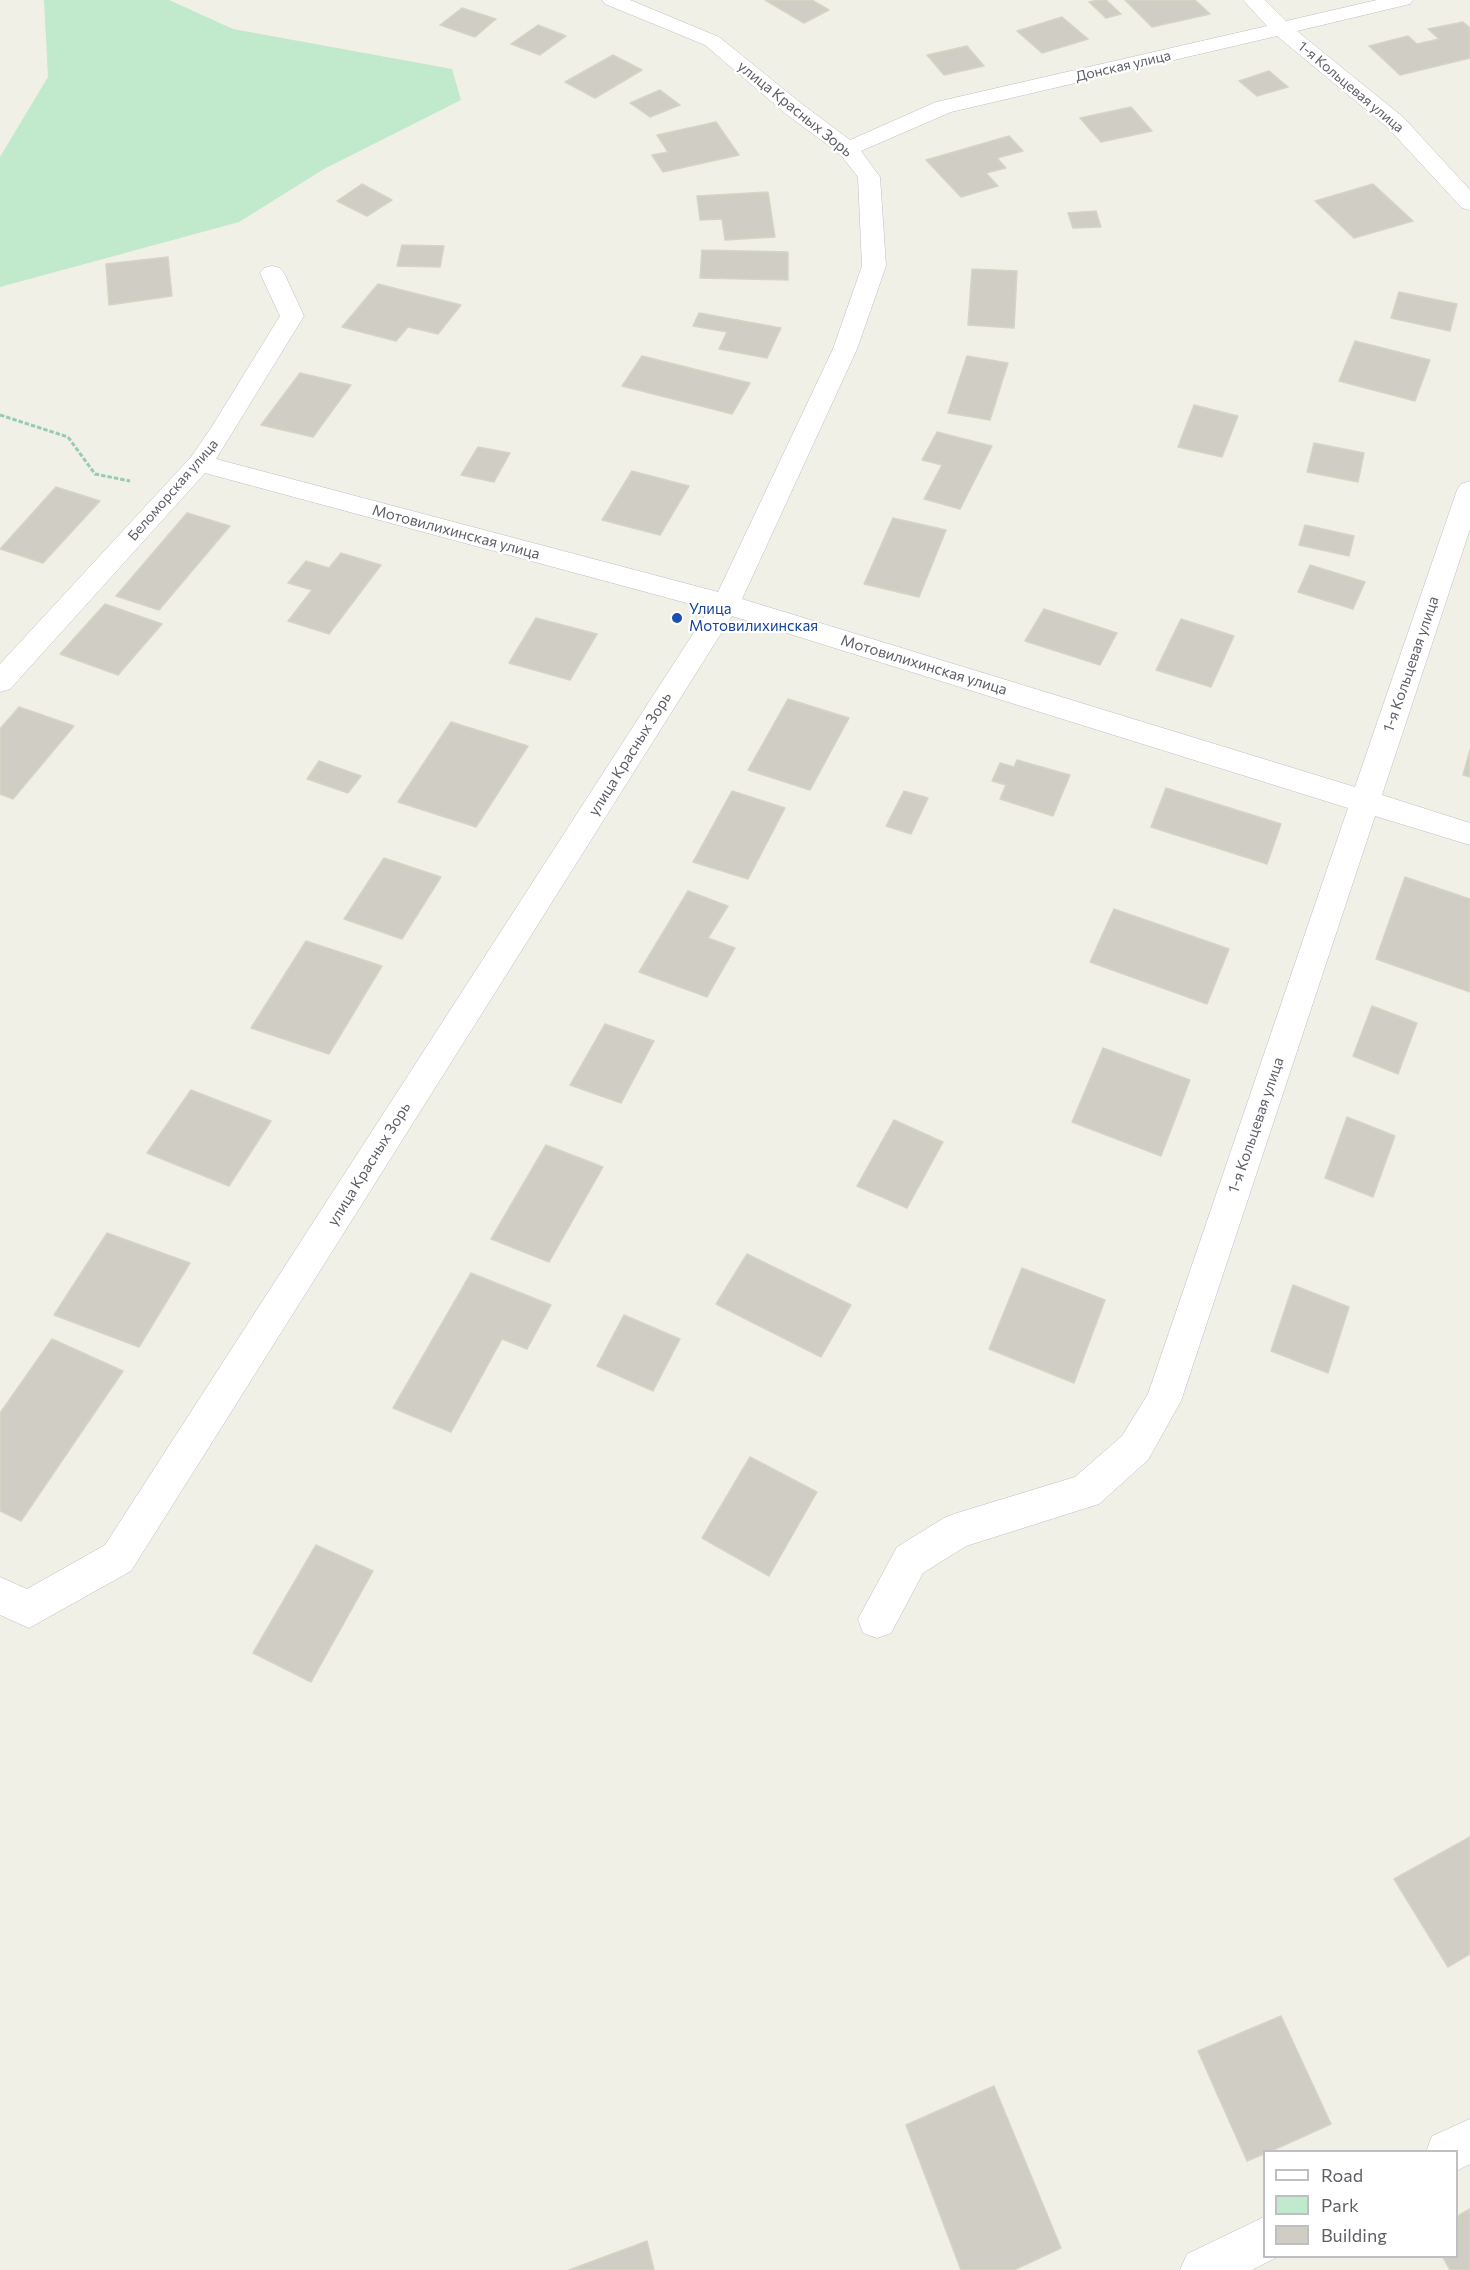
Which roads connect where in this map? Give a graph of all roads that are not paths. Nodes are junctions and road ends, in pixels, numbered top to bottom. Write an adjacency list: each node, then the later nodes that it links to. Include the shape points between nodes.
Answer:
1 (612, 0): 5 (street, улица Красных Зорь, via 712,41)
2 (1253, 0): 4 (street, 1-я Кольцевая улица)
3 (1403, 0): 4 (street, Донская улица)
4 (1282, 29): 5 (street, Донская улица, via 944,107); 6 (street, 1-я Кольцевая улица, via 1396,123)
5 (848, 149): 10 (street, улица Красных Зорь, via 869,177 874,266 844,349)
6 (1470, 203)
7 (273, 273): 8 (street, Беломорская улица, via 292,316)
8 (200, 463): 10 (street, Мотовилихинская улица); 11 (street, Беломорская улица)
9 (1470, 490): 12 (street, 1-я Кольцевая улица)
10 (726, 604): 12 (street, Мотовилихинская улица); 14 (street, улица Красных Зорь, via 118,1558 29,1609)
11 (0, 682)
12 (1364, 801): 13 (street, Мотовилихинская улица); 15 (street, 1-я Кольцевая улица, via 1163,1401 1135,1448 1086,1491 957,1532 910,1560)
13 (1470, 834)
14 (0, 1596)
15 (877, 1619)
16 (1470, 2141): 17 (street)
17 (1450, 2150)
18 (1263, 2240): 19 (street)
19 (1203, 2270)

